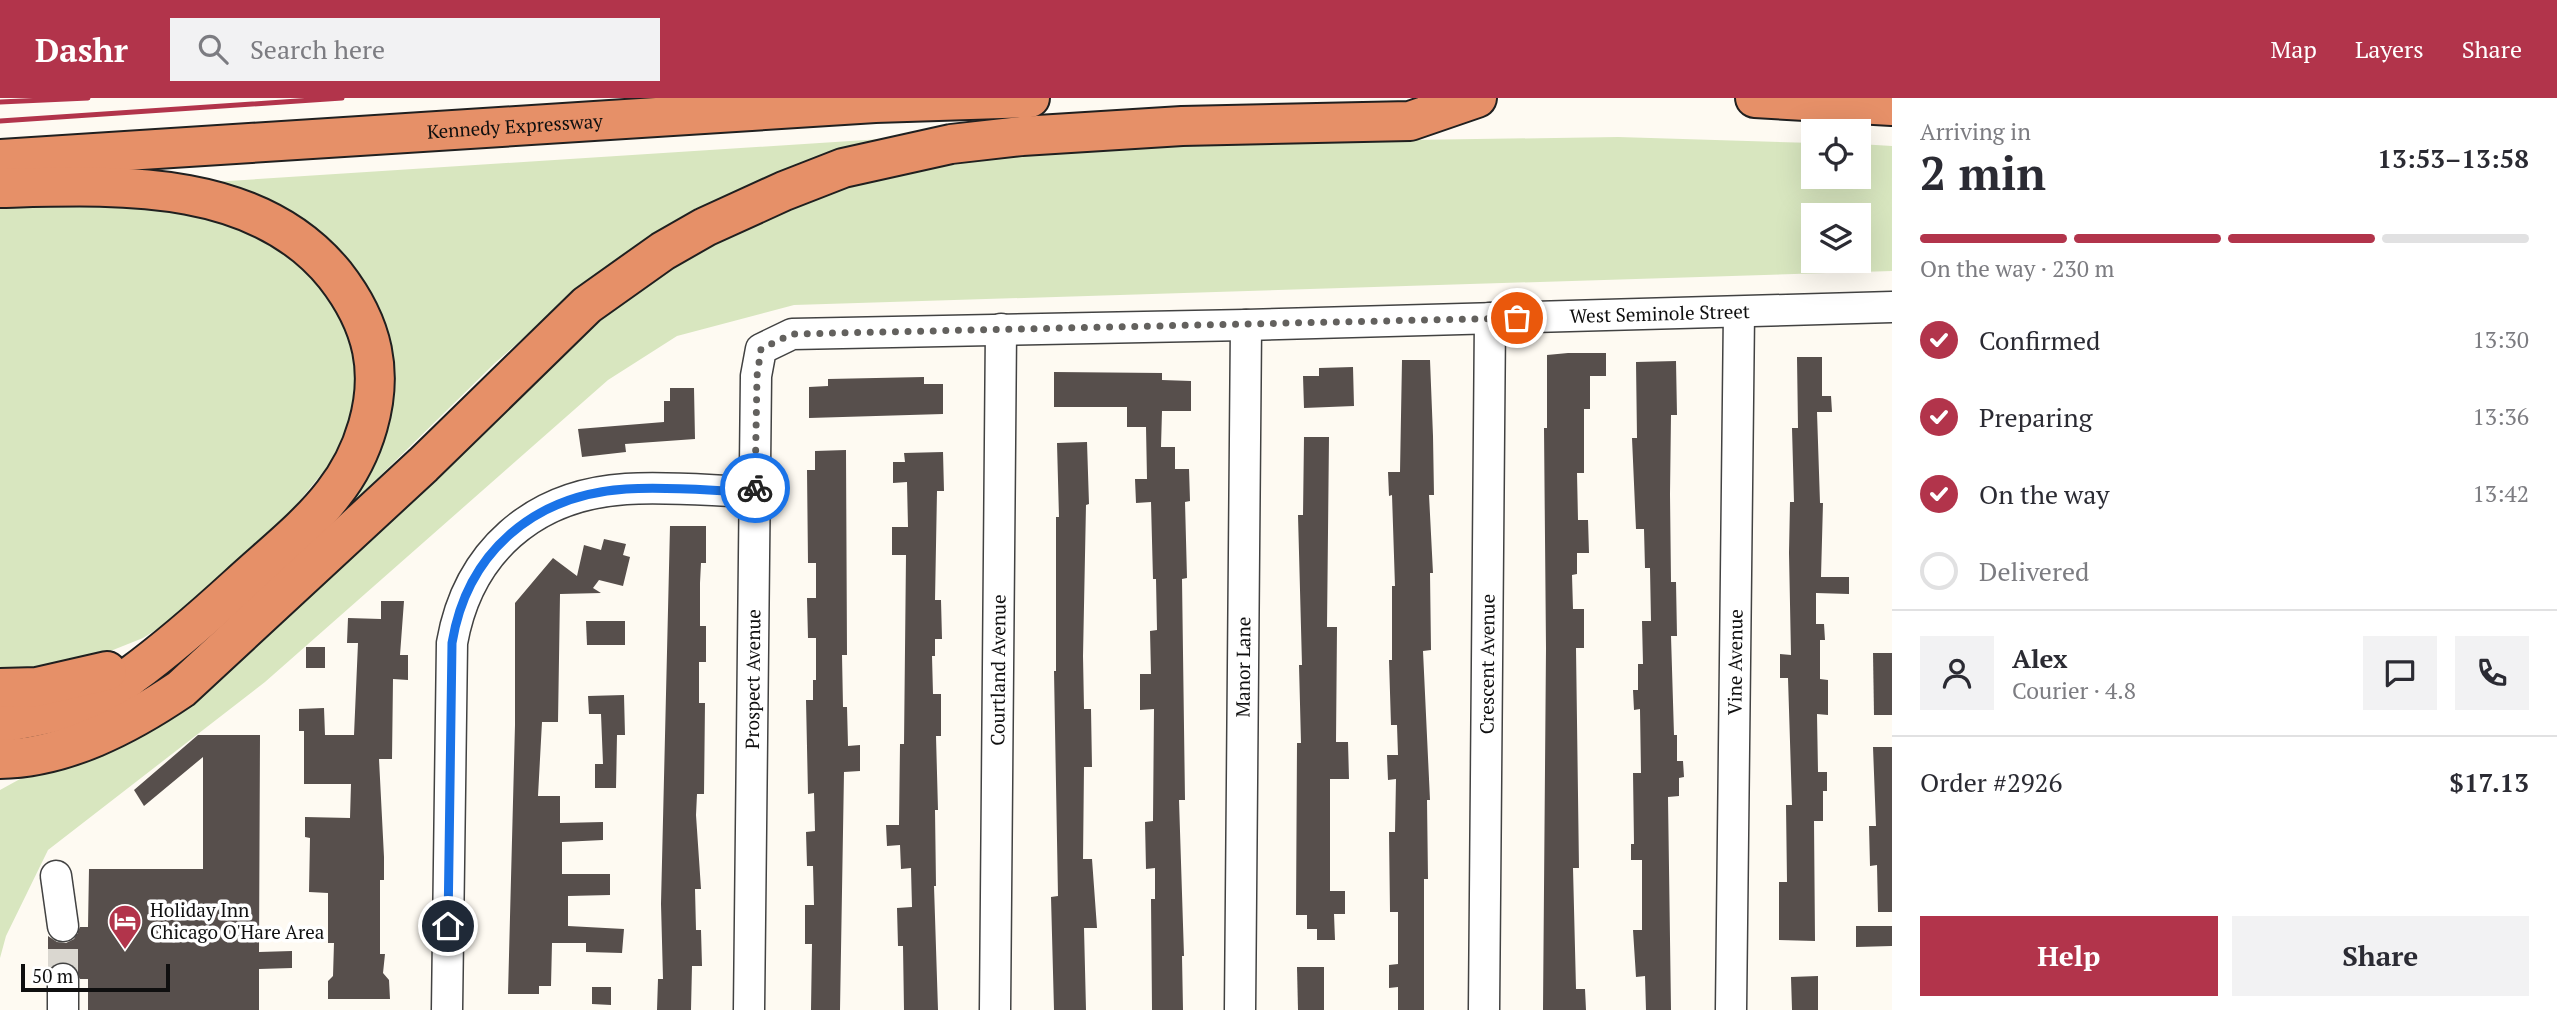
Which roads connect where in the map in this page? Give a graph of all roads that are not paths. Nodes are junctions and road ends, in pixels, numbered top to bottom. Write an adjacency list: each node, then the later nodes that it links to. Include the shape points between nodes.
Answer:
1 (1030, 98): 5 (highway, Kennedy Expressway, via 874,103)
2 (1477, 98): 17 (highway, via 1410,121 1182,126 951,144 843,168 784,191 663,251 587,305 181,690 108,732)
3 (1755, 98): 4 (highway)
4 (1892, 106)
5 (0, 159)
6 (0, 188): 14 (highway, via 82,186 181,194 278,224 320,257 353,298 369,335 375,369 373,402 364,438 333,495)
7 (1892, 307): 8 (street, West Seminole Street)
8 (1739, 312): 9 (street, West Seminole Street); 27 (street, Vine Avenue)
9 (1490, 318): 10 (street, West Seminole Street); 26 (street, Crescent Avenue)
10 (1247, 325): 11 (street, West Seminole Street); 25 (street, Manor Lane)
11 (1001, 329): 12 (street, West Seminole Street, via 792,334); 24 (street, Courtland Avenue)
12 (761, 349): 13 (street, Prospect Avenue)
13 (755, 492): 22 (street, via 628,489 566,501 532,516 487,557 470,583 457,614 452,643); 23 (street, Prospect Avenue)
14 (159, 655): 15 (highway, via 37,687); 16 (highway, via 103,696)
15 (0, 688)
16 (0, 723)
17 (6, 762)
18 (56, 876): 19 (street)
19 (63, 926)
20 (63, 979): 21 (street)
21 (63, 1010)
22 (447, 1010)
23 (749, 1010)
24 (995, 1010)
25 (1240, 1010)
26 (1484, 1010)
27 (1731, 1010)

